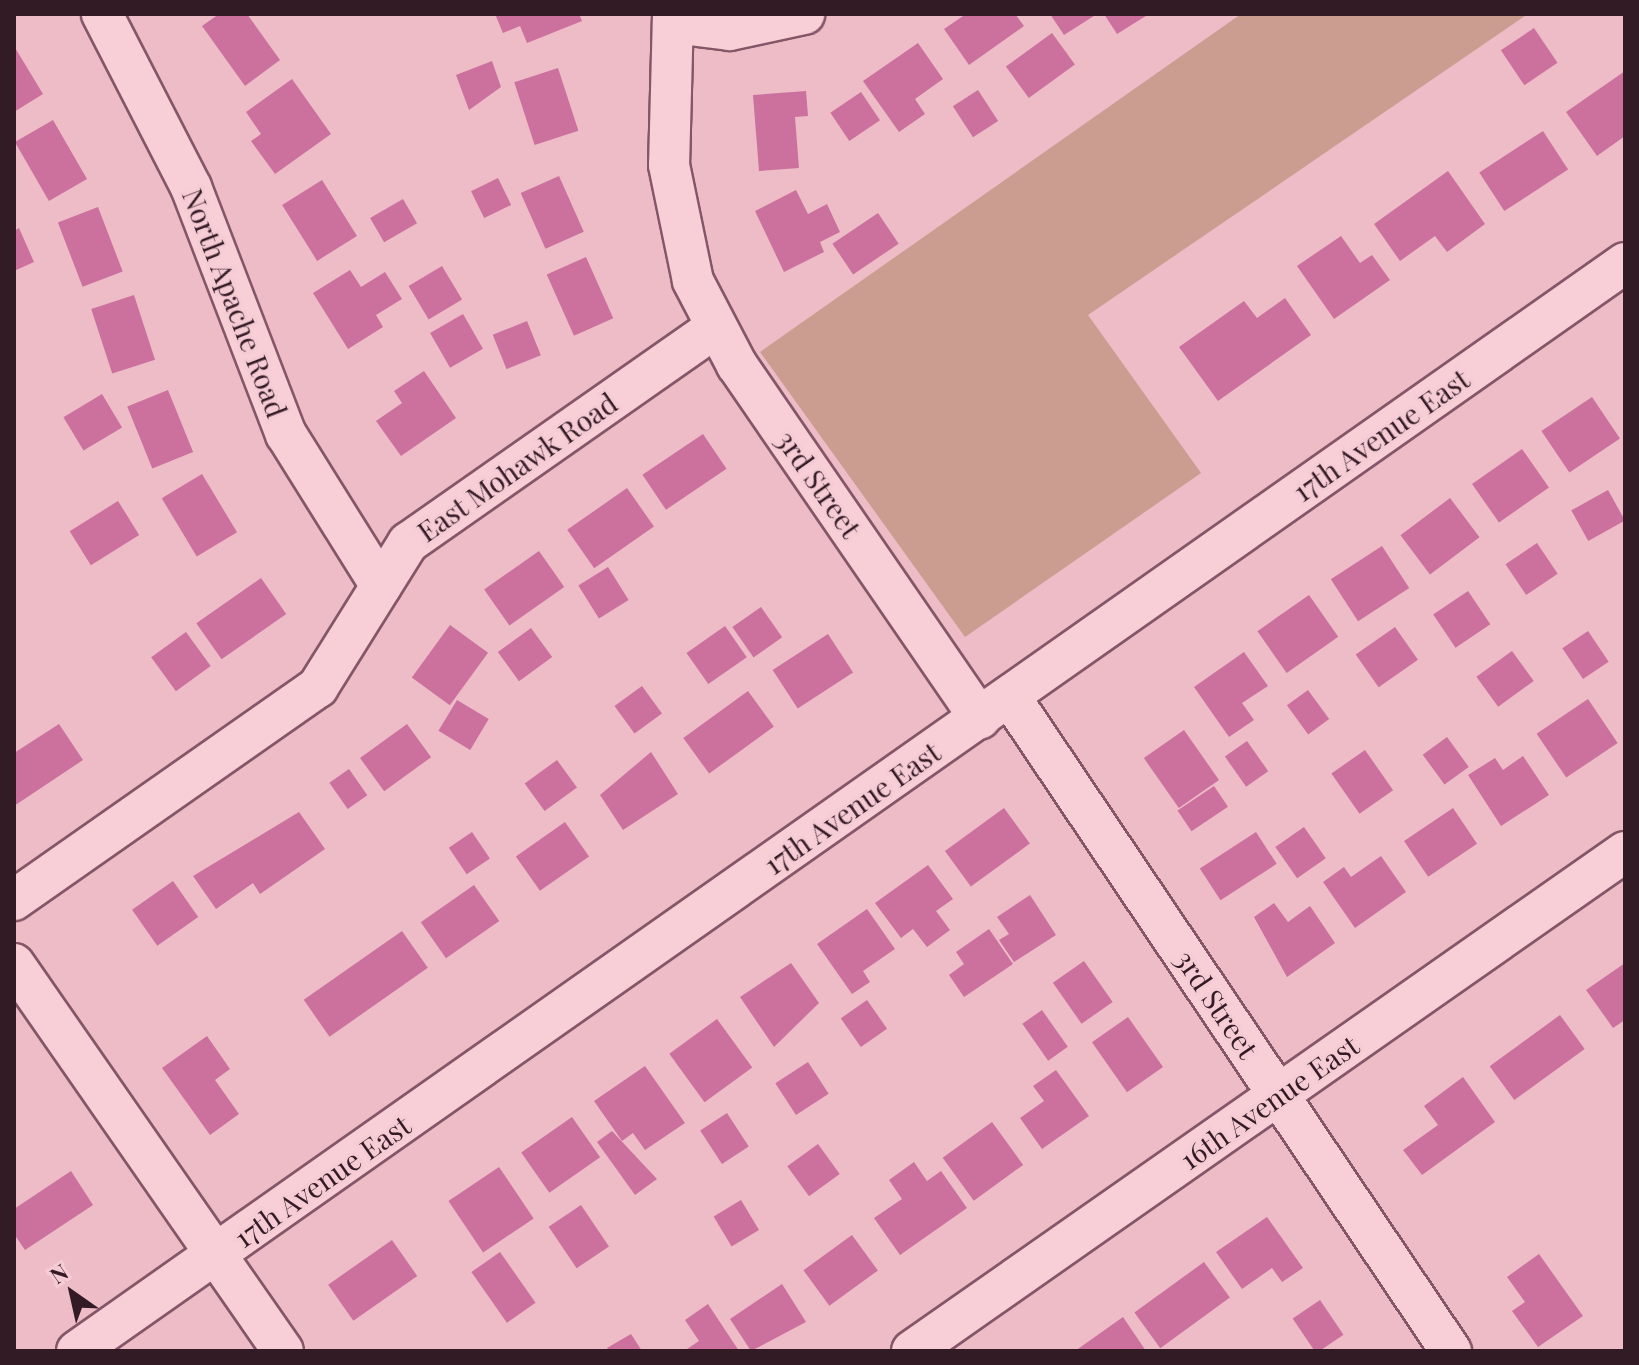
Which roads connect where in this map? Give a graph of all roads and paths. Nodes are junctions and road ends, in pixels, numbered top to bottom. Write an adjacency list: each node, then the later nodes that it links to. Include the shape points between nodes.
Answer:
1 (102, 14): 6 (street, North Apache Road, via 191,187 286,434)
2 (804, 14): 3 (street, via 730,30)
3 (673, 19): 5 (street, 3rd Street, via 669,151 677,224)
4 (1625, 263): 7 (street, 17th Avenue East)
5 (715, 328): 6 (street, East Mohawk Road, via 408,543); 7 (street, 3rd Street)
6 (381, 586): 9 (street, East Mohawk Road, via 318,687)
7 (995, 707): 11 (street, 3rd Street); 12 (street, 17th Avenue East)
8 (1625, 852): 11 (street, 16th Avenue East)
9 (14, 900)
10 (14, 964): 12 (street)
11 (1279, 1095): 15 (street, 16th Avenue East); 16 (street, 3rd Street)
12 (218, 1254): 13 (street, 17th Avenue East); 14 (street)
13 (77, 1351)
14 (283, 1351)
15 (912, 1351)
16 (1451, 1351)

